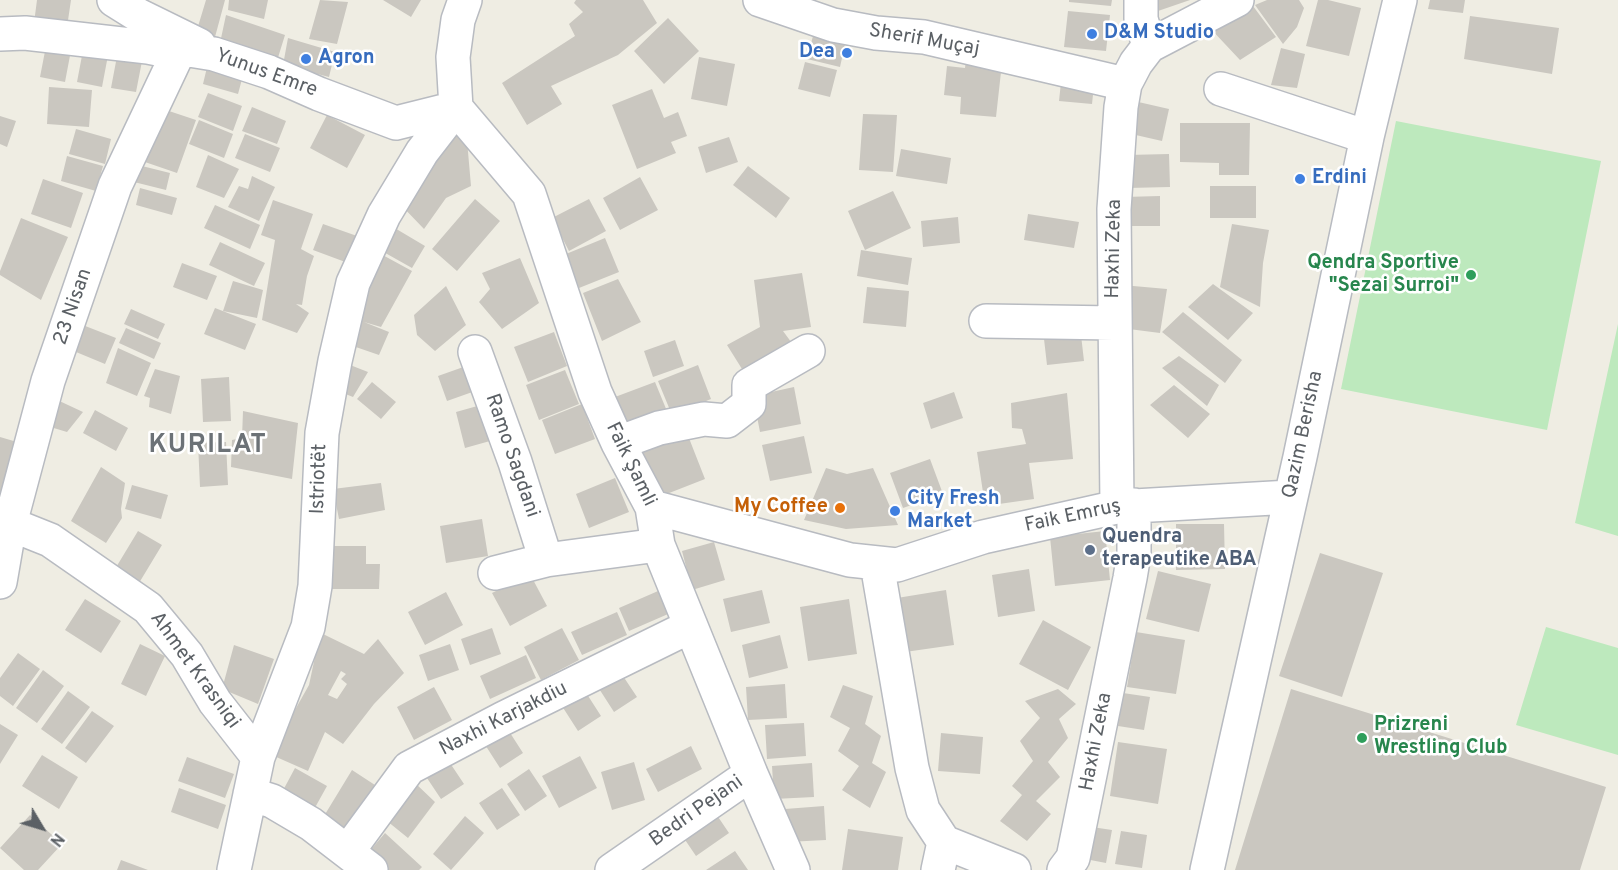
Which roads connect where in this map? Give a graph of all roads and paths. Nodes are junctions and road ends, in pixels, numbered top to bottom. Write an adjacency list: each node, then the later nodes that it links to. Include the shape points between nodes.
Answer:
1 (114, 0): 10 (street)
2 (465, 0): 13 (street, via 453,57)
3 (760, 0): 11 (street, Sherif Muçaj, via 833,25 924,37)
4 (1141, 0): 8 (street, via 1141,19)
5 (1237, 0): 8 (street)
6 (1400, 0): 14 (street, Qazim Berisha)
7 (0, 34): 9 (street, Yunus Emre, via 25,33)
8 (1149, 46): 11 (street, Haxhi Zeka)
9 (178, 53): 10 (street, Yunus Emre, via 183,49); 23 (street, 23 Nisan, via 115,186 48,381)
10 (214, 54): 13 (street, Yunus Emre, via 396,123)
11 (1125, 84): 16 (street, Haxhi Zeka, via 1114,209)
12 (1221, 89): 14 (street)
13 (456, 108): 19 (street, Faik Şamli, via 529,194 595,392); 30 (street, Istriotët, via 422,152 384,215 353,283 322,433 315,586 308,627)
14 (1367, 137): 20 (street, Qazim Berisha)
15 (986, 321): 16 (street)
16 (1114, 323): 21 (street, Haxhi Zeka)
17 (808, 351): 19 (street, via 749,385 749,404 727,421 704,419 659,428)
18 (474, 352): 25 (street, Ramo Sagdani)
19 (618, 443): 22 (street, Faik Şamli)
20 (1290, 497): 21 (street, Faik Emruş); 40 (street, Qazim Berisha)
21 (1125, 506): 26 (street, Faik Emruş, via 983,537 897,565); 39 (street, Haxhi Zeka, via 1134,554 1130,578 1073,858)
22 (652, 507): 24 (street, Faik Şamli); 26 (street, Faik Emruş)
23 (5, 522): 28 (street, 23 Nisan); 30 (street, Ahmet Krasniqi, via 50,540 148,608 187,655 215,702)
24 (658, 545): 25 (street); 29 (street, Faik Şamli)
25 (546, 560): 27 (street)
26 (877, 564): 33 (street, via 915,779)
27 (495, 573)
28 (1, 575)
29 (691, 626): 31 (street, Faik Şamli); 34 (street, Naxhi Karjakdiu, via 409,768)
30 (258, 756): 32 (street, Istriotët)
31 (751, 774): 36 (street, Bedri Pejani); 37 (street, Faik Şamli)
32 (250, 794): 34 (street, Naxhi Karjakdiu, via 272,801 312,824); 35 (street, Istriotët)
33 (941, 856): 38 (street)
34 (359, 861)
35 (234, 870)
36 (612, 870)
37 (794, 870)
38 (1014, 870)
39 (1064, 870)
40 (1207, 870)

